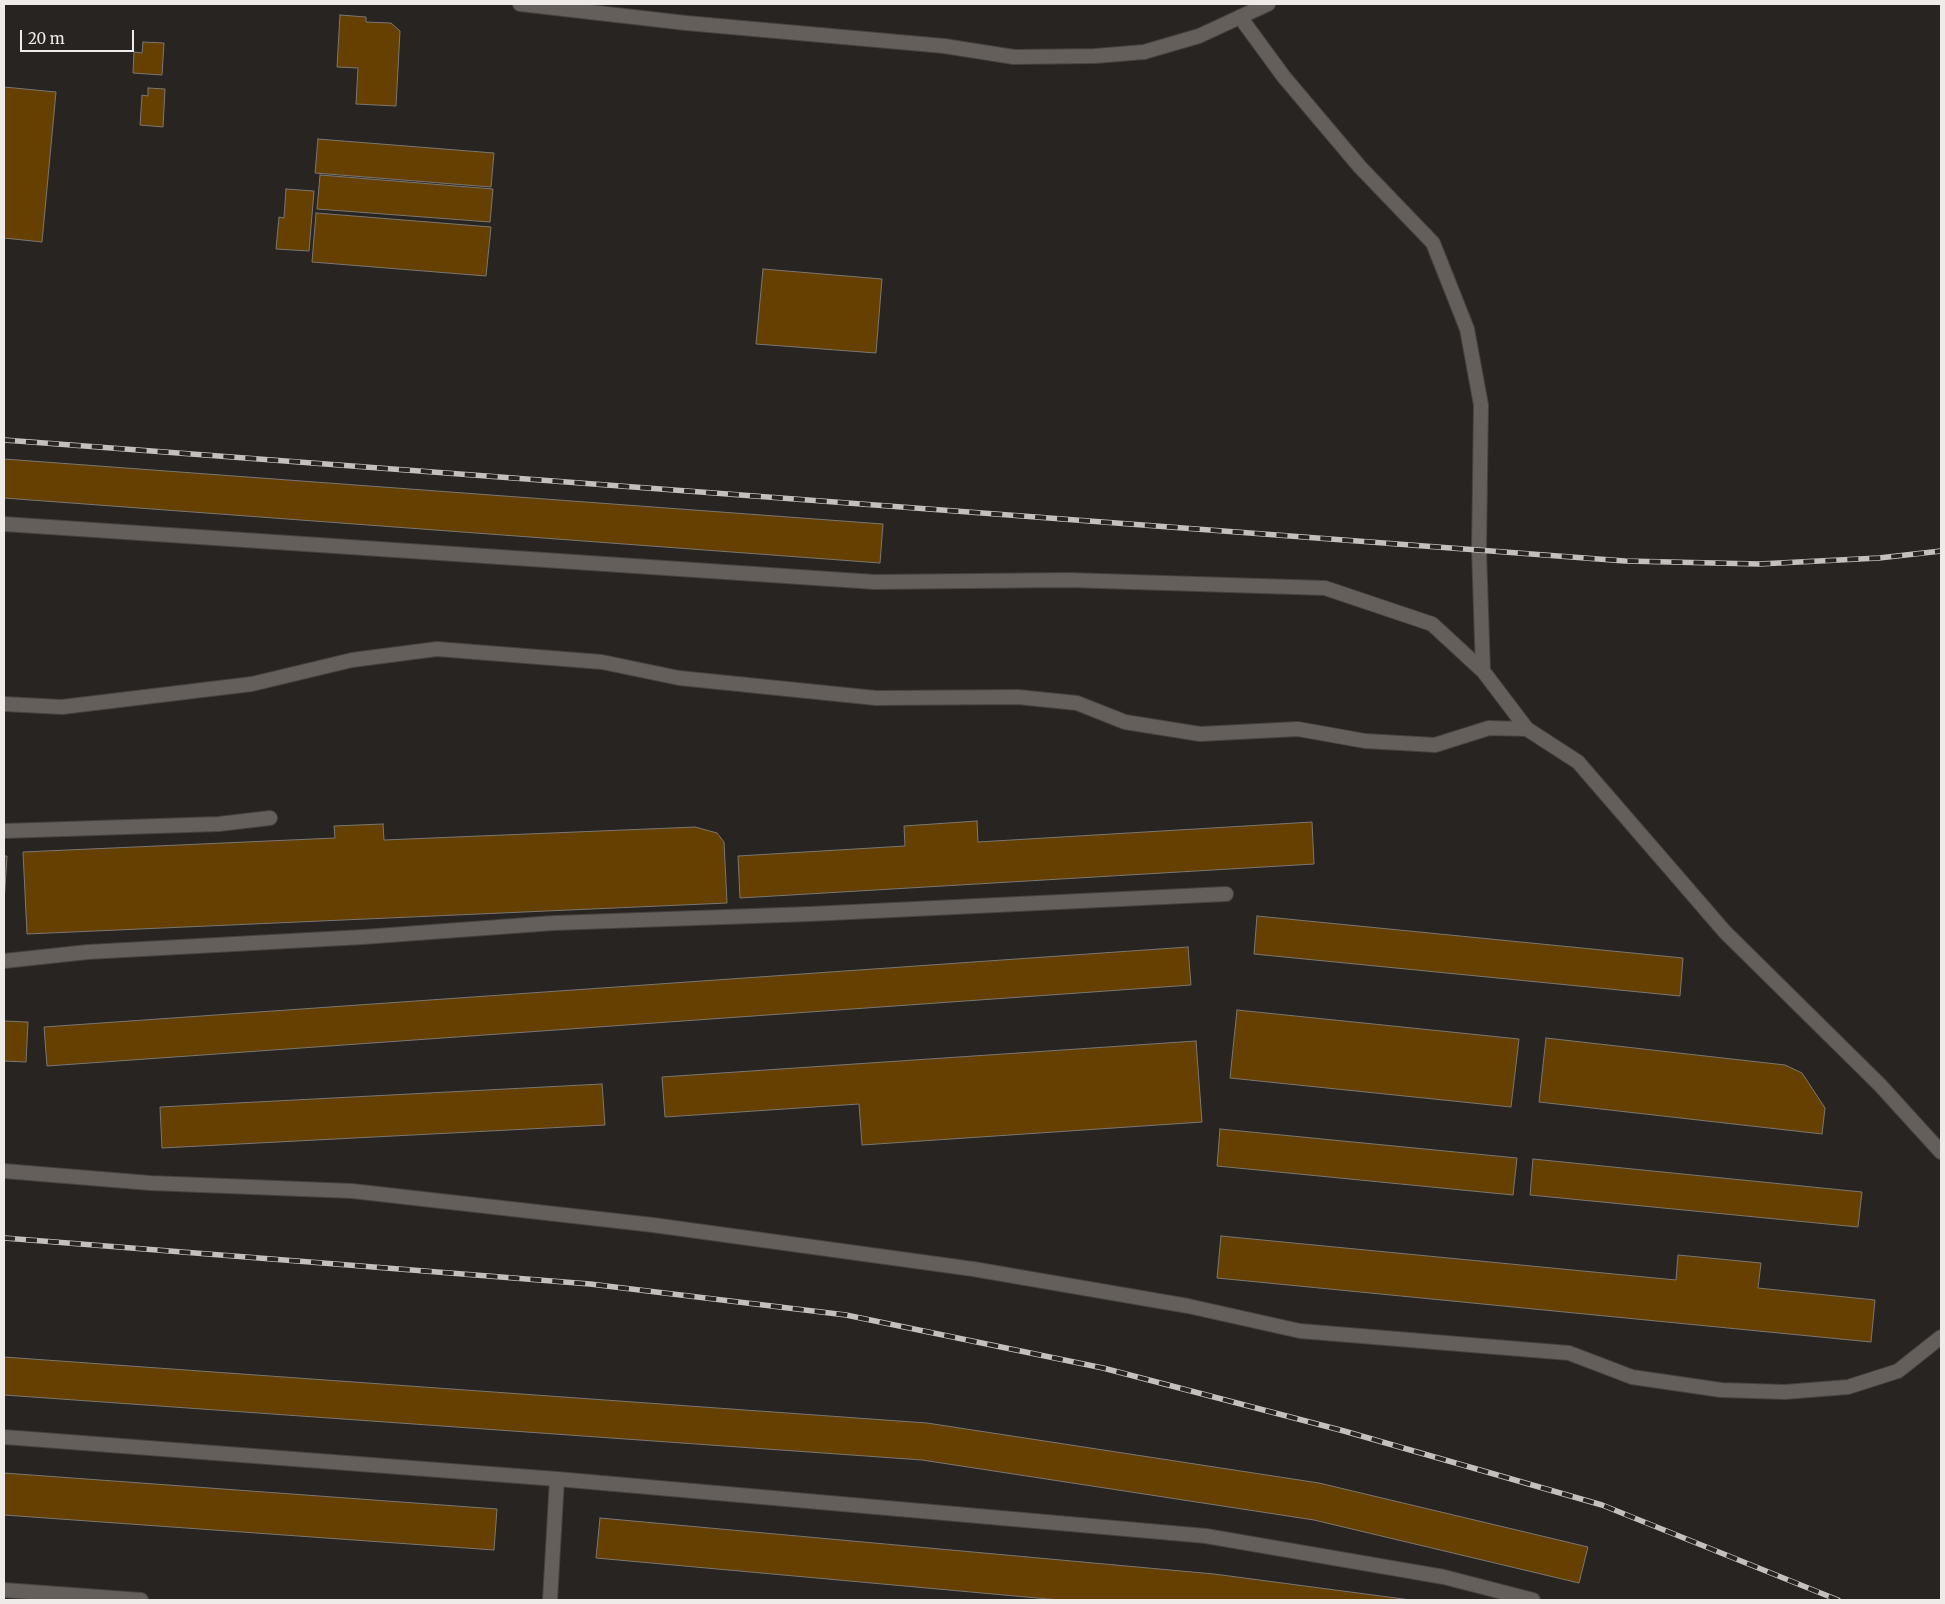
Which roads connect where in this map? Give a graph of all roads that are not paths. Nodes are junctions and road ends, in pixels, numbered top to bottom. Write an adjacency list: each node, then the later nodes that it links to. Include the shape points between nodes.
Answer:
1 (520, 4): 3 (street, via 944,46 1014,57 1144,52 1199,36)
2 (1268, 4): 3 (street)
3 (1240, 17): 5 (street, via 1284,77 1360,167 1433,243 1467,329 1481,405 1479,550)
4 (4, 524): 5 (street, via 875,582 1068,580 1325,588 1432,624)
5 (1483, 671): 7 (street)
6 (4, 704): 7 (street, via 62,707 252,684 352,660 437,649 602,662 679,678 876,698 1018,697 1077,702 1125,722 1200,734 1298,729 1365,741 1435,745 1488,728)
7 (1527, 729): 12 (street, via 1578,762 1726,932 1880,1085)
8 (270, 818): 9 (street, via 218,824)
9 (4, 831)
10 (1226, 894): 11 (street, via 554,923 88,952)
11 (4, 961)
12 (1941, 1152)
13 (4, 1171): 14 (street, via 150,1183 352,1191 653,1225 972,1269 1188,1306 1300,1331 1569,1353 1632,1377 1721,1390 1785,1392 1848,1387 1898,1371)
14 (1941, 1337)
15 (4, 1437): 16 (street)
16 (557, 1479): 19 (street); 20 (street, via 1206,1536 1444,1577)
17 (4, 1590): 18 (street)
18 (141, 1600)
19 (550, 1600)
20 (1534, 1600)

